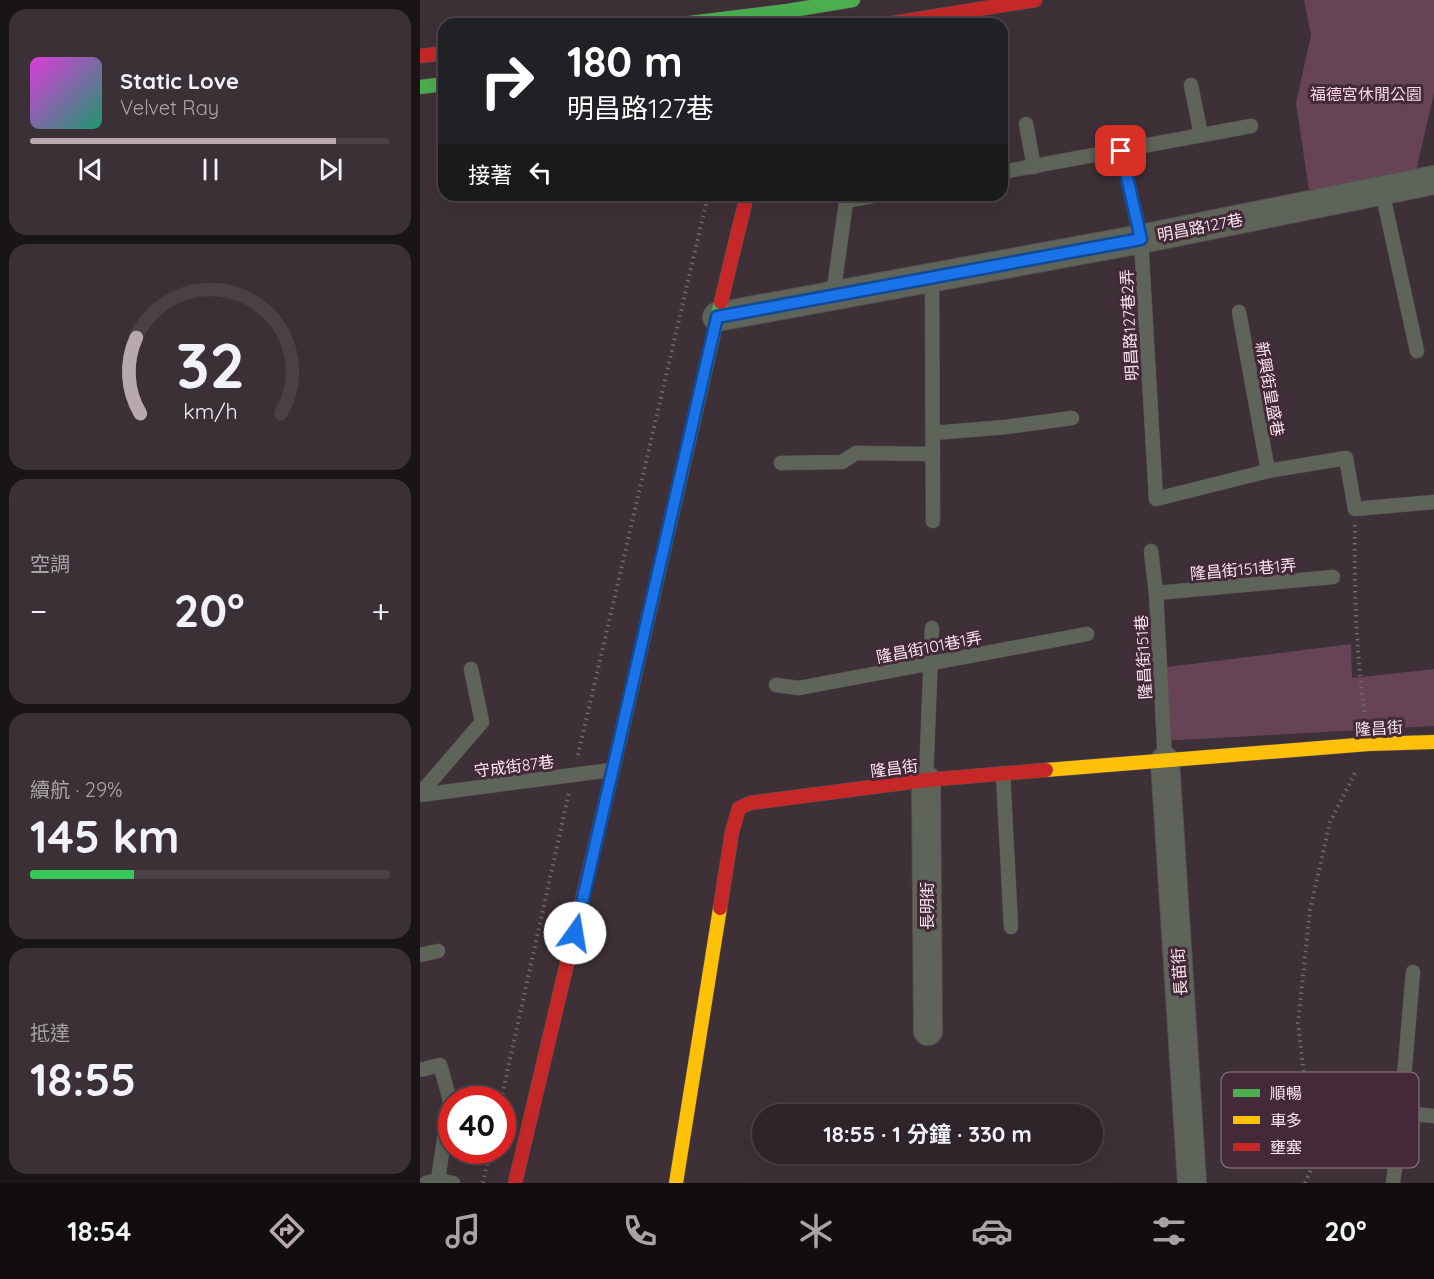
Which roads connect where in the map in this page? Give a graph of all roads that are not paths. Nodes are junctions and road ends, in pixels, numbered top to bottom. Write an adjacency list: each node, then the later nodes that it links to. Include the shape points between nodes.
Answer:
1 (853, 0): 3 (street)
2 (1035, 0): 5 (street)
3 (786, 17): 4 (street)
4 (771, 18)
5 (924, 18)
6 (438, 54): 7 (street)
7 (420, 56)
8 (438, 85): 10 (street)
9 (1191, 85): 13 (lane)
10 (420, 87)
11 (1026, 124): 15 (lane)
12 (1251, 126): 13 (lane)
13 (1201, 135): 14 (lane)
14 (1121, 151): 15 (lane); 21 (lane, 明昌路127巷2弄)
15 (1034, 166): 16 (lane)
16 (1008, 171)
17 (1434, 180): 18 (street, 明昌路127巷)
18 (1382, 191): 21 (street, 明昌路127巷); 26 (lane)
19 (746, 201): 25 (street)
20 (846, 201): 23 (lane)
21 (1141, 239): 22 (street, 明昌路127巷); 31 (lane, 明昌路127巷2弄, via 1156,499)
22 (932, 278): 23 (street, 明昌路127巷); 28 (lane)
23 (833, 296): 25 (street, 明昌路127巷)
24 (1239, 312): 31 (lane, 新興街皇盛巷)
25 (717, 317): 44 (street)
26 (1417, 351)
27 (1072, 418): 28 (lane)
28 (933, 433): 29 (lane)
29 (933, 454): 30 (lane, via 856,453 842,462); 33 (lane)
30 (781, 464)
31 (1268, 471): 32 (lane, via 1347,458 1355,509)
32 (1434, 502)
33 (933, 521)
34 (1151, 551): 36 (lane, 隆昌街151巷)
35 (1334, 577): 36 (lane, 隆昌街151巷1弄)
36 (1156, 593): 43 (lane, 隆昌街151巷)
37 (932, 628): 39 (lane)
38 (1087, 634): 39 (lane, 隆昌街101巷1弄)
39 (930, 663): 41 (lane, 隆昌街101巷1弄, via 799,688); 46 (lane)
40 (471, 669): 47 (lane, 守成街87巷, via 482,722)
41 (776, 685)
42 (1434, 742): 43 (street, 隆昌街)
43 (1165, 761): 45 (street, 隆昌街); 62 (street, 長苗街)
44 (613, 770): 47 (lane, 守成街87巷); 60 (street)
45 (1004, 773): 46 (street, 隆昌街); 48 (lane)
46 (926, 780): 52 (street, 長明街); 61 (street, 隆昌街, via 750,802 739,808)
47 (420, 794)
48 (1011, 927)
49 (438, 951): 50 (lane)
50 (420, 955)
51 (1413, 972): 54 (lane)
52 (928, 1031)
53 (420, 1070): 58 (lane, via 440,1065 450,1100)
54 (1404, 1072)
55 (1419, 1115): 56 (lane)
56 (1434, 1116)
57 (1395, 1168): 63 (lane)
58 (432, 1182): 59 (lane)
59 (453, 1183)
60 (514, 1183)
61 (676, 1183)
62 (1192, 1183)
63 (1393, 1183)

